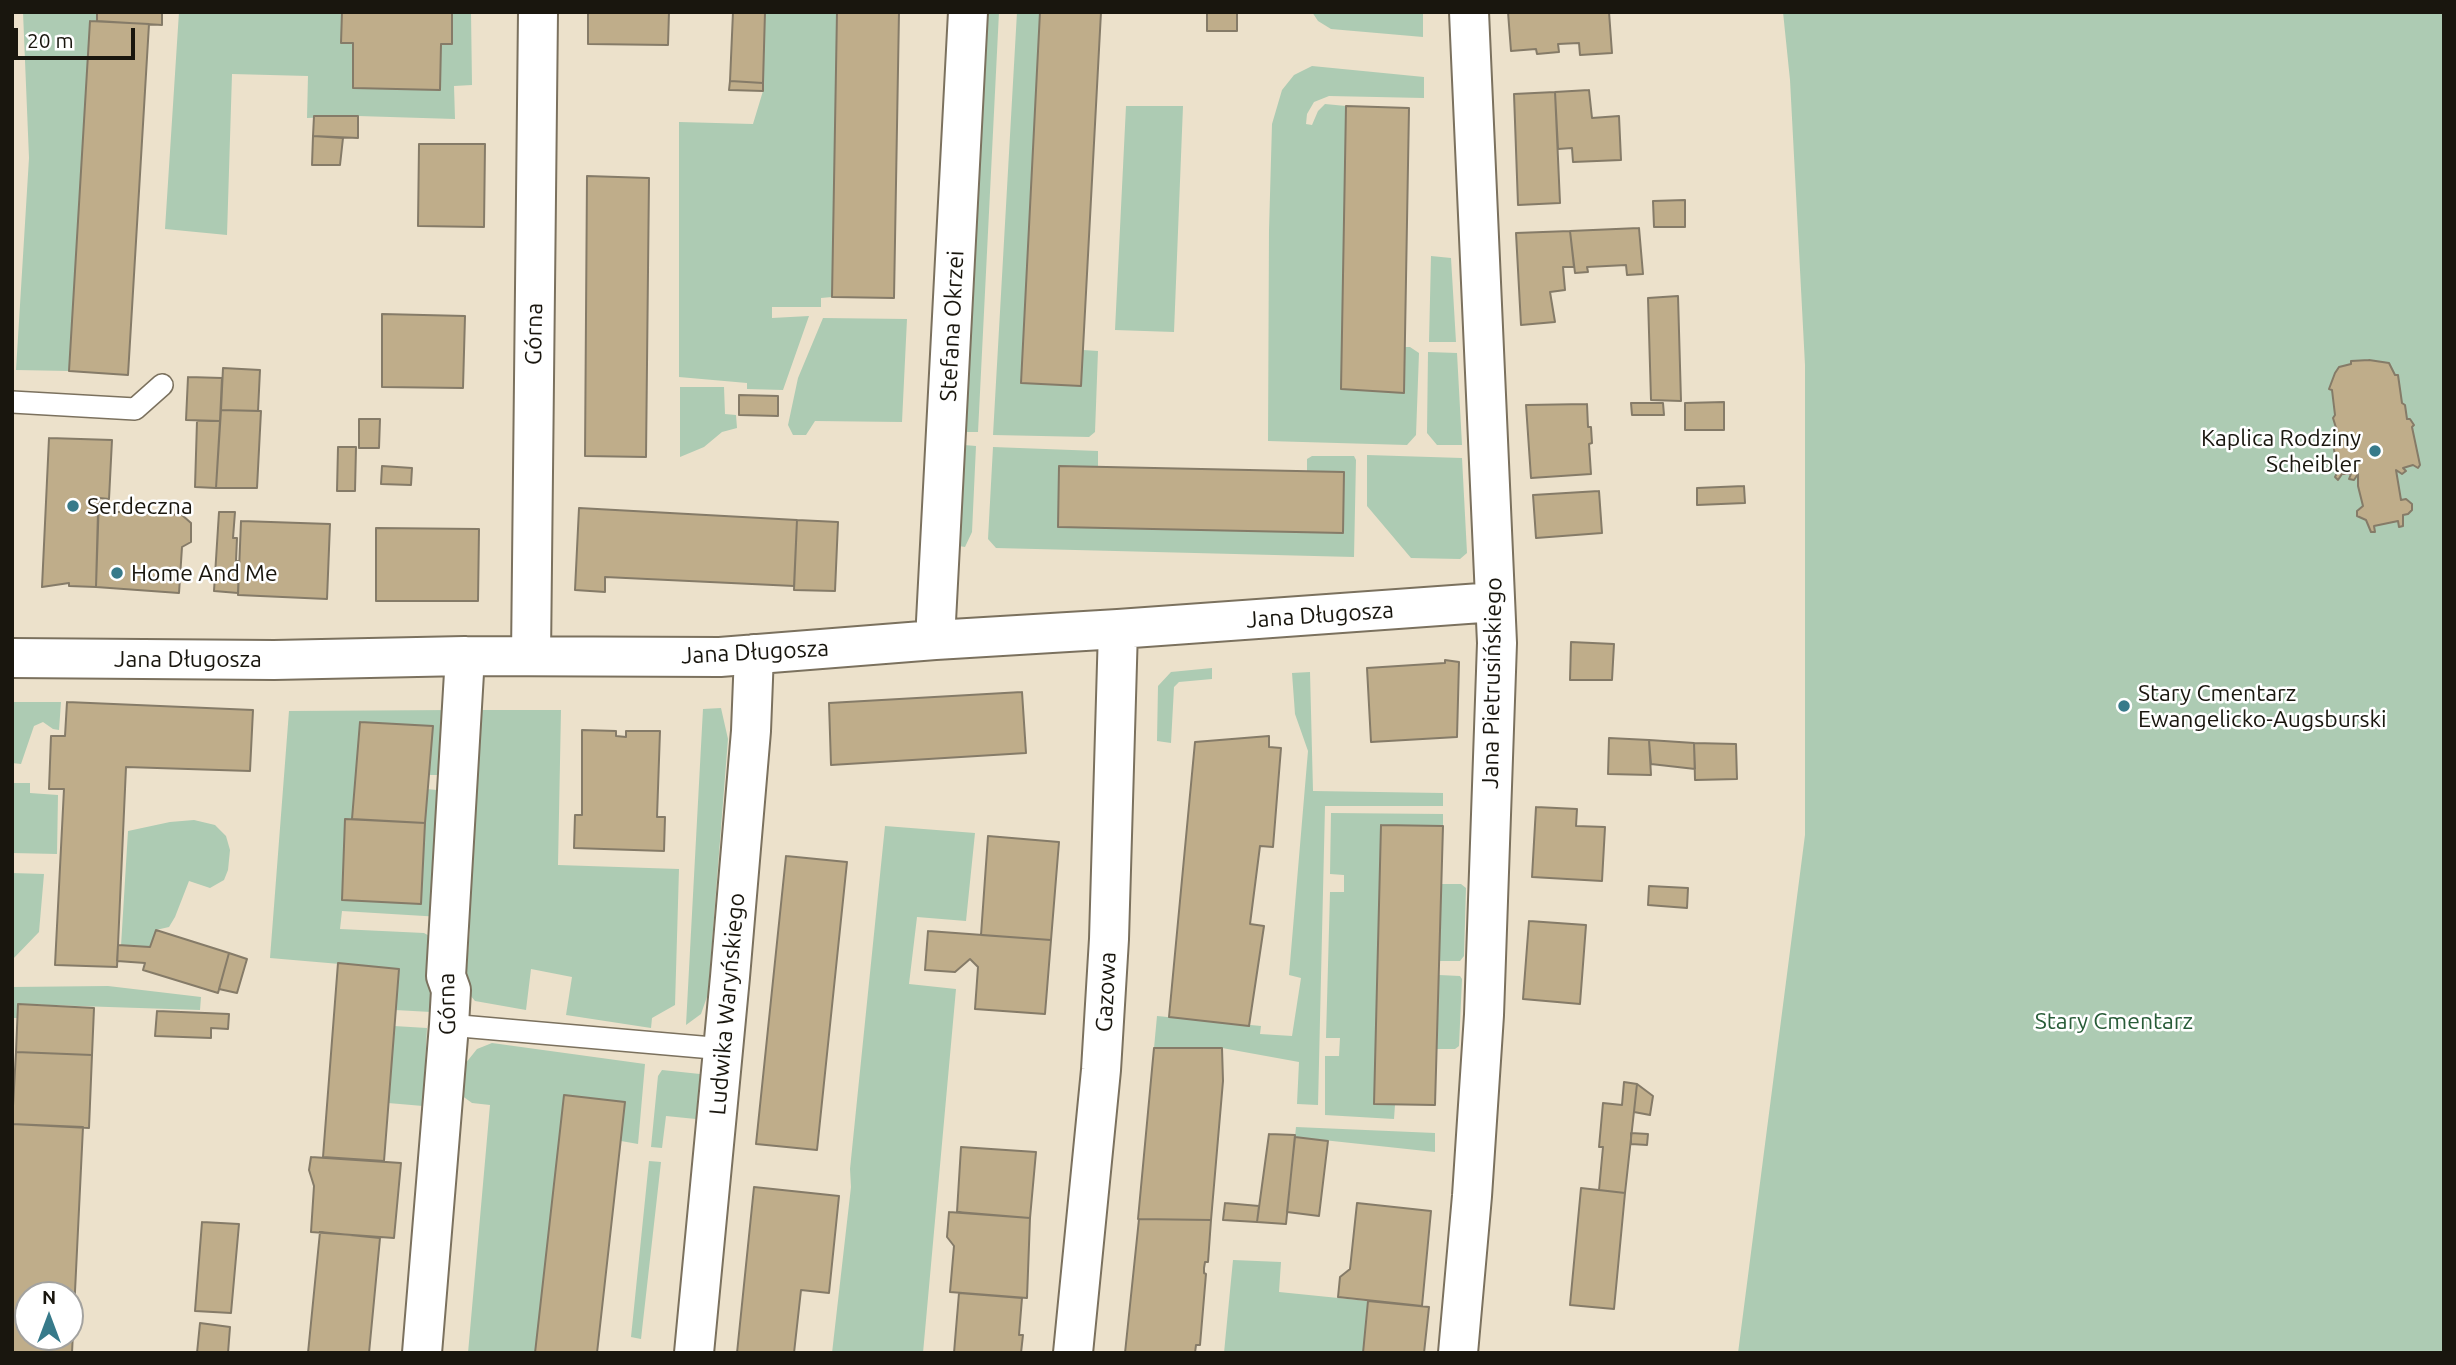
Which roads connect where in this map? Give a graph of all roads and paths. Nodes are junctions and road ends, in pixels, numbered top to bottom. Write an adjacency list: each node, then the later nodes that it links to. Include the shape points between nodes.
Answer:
1 (538, 12): 11 (street, Górna)
2 (968, 12): 8 (street, Stefana Okrzei)
3 (1469, 12): 6 (street, Jana Pietrusińskiego)
4 (162, 385): 5 (lane, via 135,409)
5 (12, 402)
6 (1495, 602): 7 (street, Jana Długosza); 18 (street, Jana Pietrusińskiego, via 1485,1015)
7 (1118, 629): 8 (street, Jana Długosza); 17 (street, Gazowa, via 1102,1060)
8 (935, 639): 9 (street, Jana Długosza)
9 (754, 654): 11 (street, Jana Długosza); 14 (street, Ludwika Waryńskiego)
10 (466, 656): 11 (street, Jana Długosza); 12 (street, Jana Długosza); 13 (street, Górna, via 446,976)
11 (531, 656)
12 (12, 658)
13 (449, 1025): 14 (lane); 15 (street, Górna)
14 (724, 1049): 16 (street, Ludwika Waryńskiego)
15 (422, 1353)
16 (694, 1353)
17 (1073, 1353)
18 (1458, 1353)

